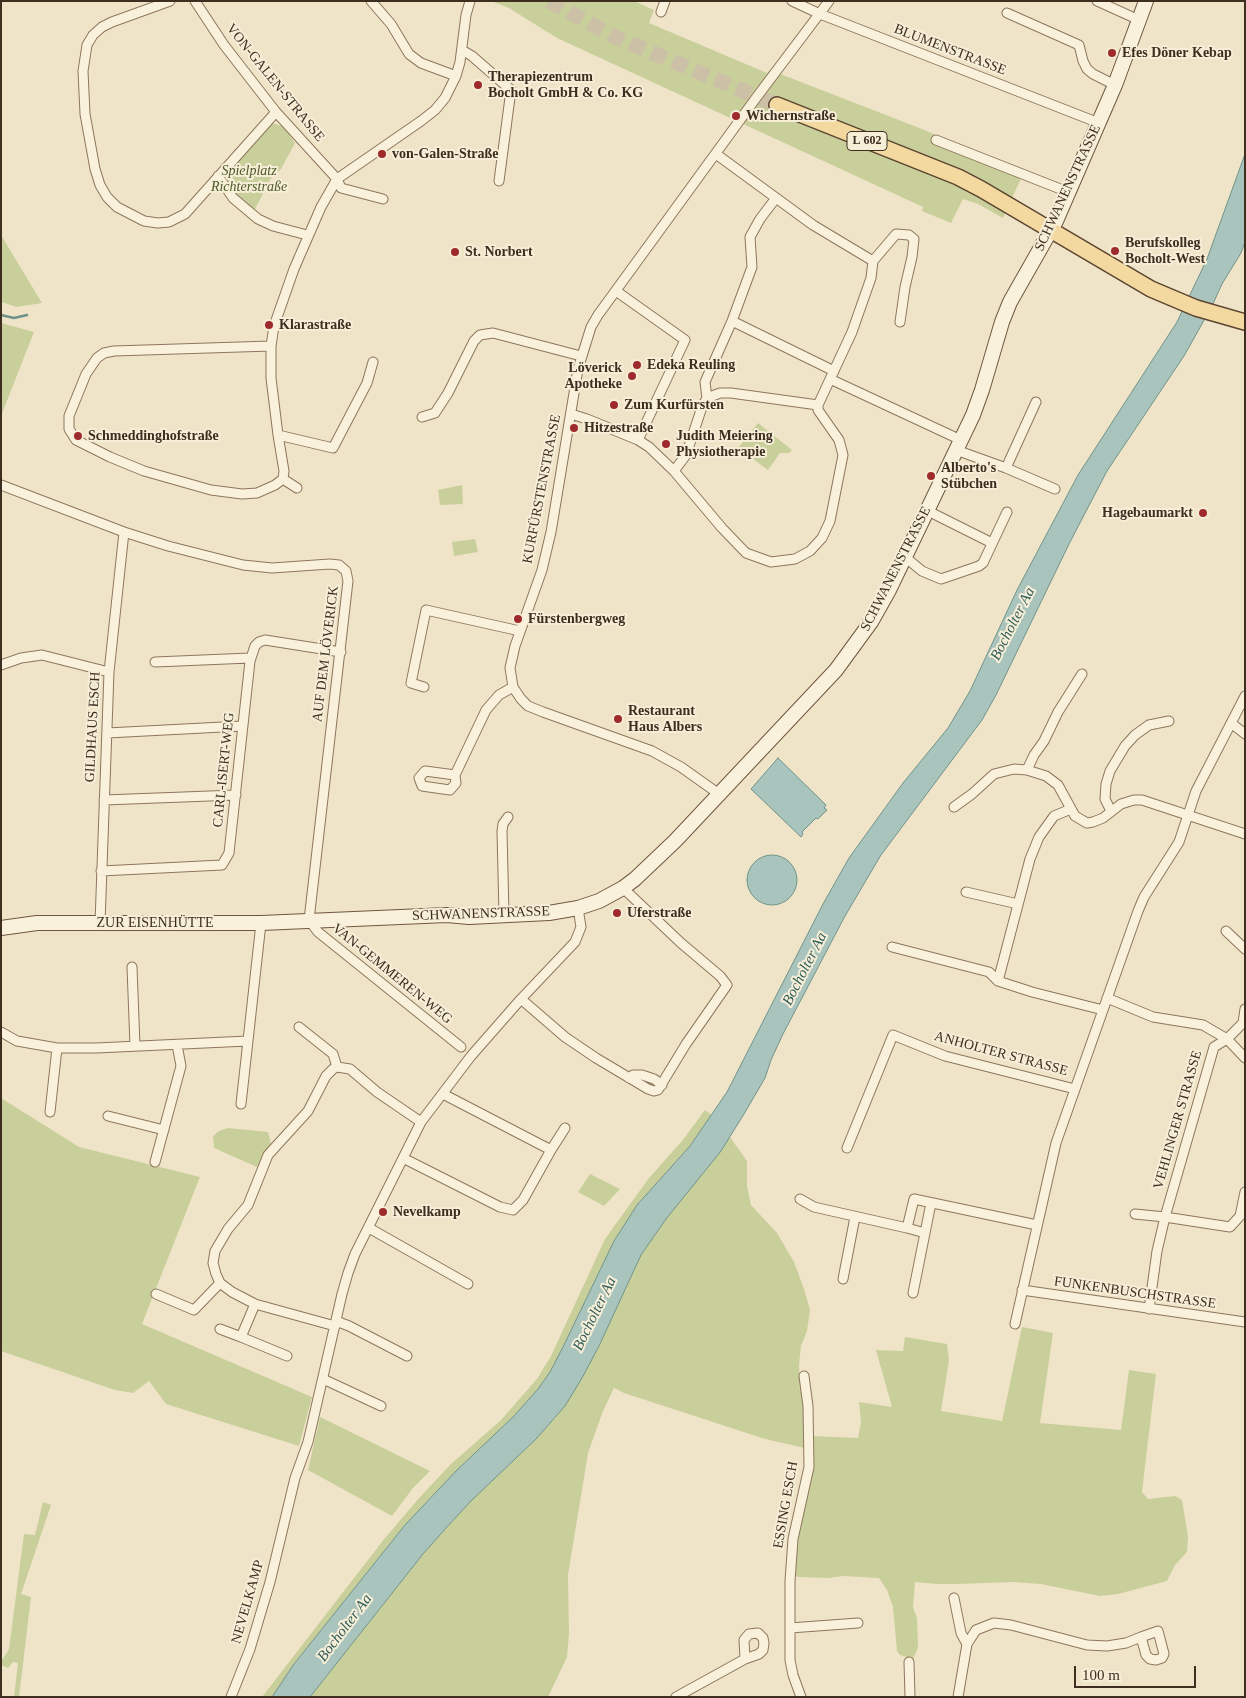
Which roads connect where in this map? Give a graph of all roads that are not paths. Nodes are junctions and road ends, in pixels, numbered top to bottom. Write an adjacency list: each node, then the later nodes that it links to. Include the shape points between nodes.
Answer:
1 (170, 1): 22 (street, via 102,27 87,45 82,90 95,169 107,197 118,207 144,221 158,223 169,222 185,214)
2 (195, 1): 18 (street, VON-GALEN-STRASSE)
3 (371, 1): 15 (street, via 391,24 409,54 421,63)
4 (470, 1): 14 (street)
5 (665, 1): 10 (street)
6 (792, 1): 12 (street, BLUMENSTRASSE)
7 (829, 1): 12 (street, KURFÜRSTENSTRASSE)
8 (1098, 1): 13 (street)
9 (1146, 1): 13 (street, SCHWANENSTRASSE)
10 (661, 12)
11 (1007, 13): 16 (street, via 1079,45 1087,69)
12 (820, 14): 19 (street, BLUMENSTRASSE); 21 (street, KURFÜRSTENSTRASSE)
13 (1139, 20): 16 (street, SCHWANENSTRASSE)
14 (462, 50): 15 (street); 24 (street, via 511,90)
15 (456, 76): 23 (street, via 435,110)
16 (1115, 85): 19 (street, SCHWANENSTRASSE)
17 (777, 105): 28 (main road, L 602, via 958,177)
18 (276, 112): 22 (street); 23 (street, VON-GALEN-STRASSE)
19 (1099, 123): 25 (street, SCHWANENSTRASSE)
20 (936, 140): 25 (street)
21 (716, 154): 26 (street); 31 (street, KURFÜRSTENSTRASSE)
22 (218, 176): 29 (street, via 233,198 258,219)
23 (337, 179): 27 (street, VON-GALEN-STRASSE, via 341,188); 29 (street)
24 (498, 181)
25 (1068, 192): 28 (street, SCHWANENSTRASSE)
26 (776, 198): 30 (street); 32 (street, via 750,237 752,267)
27 (383, 199)
28 (1050, 230): 34 (main road, L 602, via 1124,275 1174,300); 46 (street, SCHWANENSTRASSE, via 1010,302 982,390)
29 (307, 235): 35 (street, via 277,318)
30 (873, 261): 33 (street, via 896,234 909,235 914,239); 38 (street, via 871,278 852,332)
31 (616, 291): 36 (street, KURFÜRSTENSTRASSE, via 591,327); 45 (street, via 684,340)
32 (732, 321): 38 (street); 39 (street, via 705,382)
33 (900, 322)
34 (1245, 322)
35 (271, 346): 44 (street, via 271,378); 49 (street, via 114,351 104,354 96,358 86,374 69,416 69,428 76,440 110,457 144,471 211,490 257,493)
36 (581, 356): 42 (street, KURFÜRSTENSTRASSE); 43 (street, via 493,332 480,335 435,413)
37 (372, 362): 44 (street, via 367,383 333,448)
38 (832, 375): 41 (street); 46 (street)
39 (708, 398): 41 (street, via 731,393); 48 (street, via 686,455)
40 (1036, 402): 47 (street)
41 (818, 405): 48 (street, via 842,447 842,465 827,530 810,551 795,559 771,562 746,553)
42 (570, 414): 45 (street); 58 (street, KURFÜRSTENSTRASSE, via 552,532)
43 (422, 417)
44 (278, 435): 49 (street)
45 (638, 440): 48 (street)
46 (958, 445): 47 (street); 53 (street, SCHWANENSTRASSE)
47 (1006, 468): 52 (street)
48 (674, 471)
49 (283, 478): 51 (street)
50 (1, 485): 55 (street, AUF DEM LÖVERICK)
51 (298, 488)
52 (1055, 489)
53 (926, 510): 56 (street); 57 (street, SCHWANENSTRASSE)
54 (1007, 512): 56 (street)
55 (124, 532): 59 (street, AUF DEM LÖVERICK, via 243,565 272,568 330,564 343,567 348,581); 63 (street, GILDHAUS ESCH)
56 (992, 543): 57 (street, via 979,566 941,579 922,571)
57 (905, 557): 75 (street, SCHWANENSTRASSE, via 871,622 848,655)
58 (520, 630): 65 (street, via 426,610 411,683); 66 (street, KURFÜRSTENSTRASSE, via 510,668)
59 (341, 652): 60 (street, via 266,640 255,646); 90 (street, AUF DEM LÖVERICK)
60 (250, 658): 61 (street); 70 (street, CARL-ISERT-WEG)
61 (154, 662)
62 (1, 665): 63 (street, via 42,655)
63 (109, 672): 71 (street, GILDHAUS ESCH)
64 (1082, 674): 73 (street)
65 (424, 687)
66 (513, 687): 74 (street, via 486,710); 75 (street, via 528,706 652,751)
67 (1245, 696): 69 (street, ANHOLTER STRASSE)
68 (1169, 721): 80 (street, via 1149,724 1125,746 1106,784 1105,798)
69 (1231, 723): 72 (street); 81 (street, ANHOLTER STRASSE, via 1196,791)
70 (242, 726): 71 (street); 76 (street, CARL-ISERT-WEG)
71 (106, 733): 77 (street, GILDHAUS ESCH)
72 (1245, 734)
73 (1027, 770): 78 (street, via 1014,769 994,774); 79 (street, via 1046,776 1058,785)
74 (455, 775)
75 (719, 794): 85 (street, SCHWANENSTRASSE, via 636,879)
76 (236, 795): 77 (street); 84 (street, CARL-ISERT-WEG, via 229,853 222,865)
77 (104, 800): 84 (street, GILDHAUS ESCH)
78 (954, 807)
79 (1071, 809): 80 (street, via 1075,816 1087,823 1103,818); 87 (street, via 1054,816 1039,837)
80 (1111, 811): 81 (street, via 1121,804 1142,800)
81 (1187, 816): 83 (street); 99 (street, ANHOLTER STRASSE, via 1180,842 1144,897)
82 (508, 817): 89 (street, via 502,831)
83 (1245, 834)
84 (101, 871): 91 (street, GILDHAUS ESCH)
85 (623, 888): 88 (street, SCHWANENSTRASSE); 100 (street, via 727,985 658,1090 629,1078 565,1037)
86 (966, 892): 87 (street)
87 (1018, 904): 98 (street)
88 (578, 908): 89 (street, SCHWANENSTRASSE); 100 (street, NEVELKAMP, via 581,927 575,942)
89 (504, 915): 90 (street, SCHWANENSTRASSE)
90 (309, 920): 92 (street, ZUR EISENHÜTTE); 109 (street, VAN-GEMMEREN-WEG, via 318,932)
91 (100, 923): 92 (street, ZUR EISENHÜTTE); 93 (street, ZUR EISENHÜTTE, via 37,923)
92 (261, 923): 106 (street)
93 (1, 928)
94 (1226, 931): 96 (street)
95 (892, 947): 98 (street, via 989,972)
96 (1245, 949)
97 (132, 967): 108 (street)
98 (998, 981): 101 (street)
99 (1107, 998): 101 (street, ANHOLTER STRASSE); 105 (street, via 1153,1017 1203,1026)
100 (521, 999): 114 (street, NEVELKAMP, via 470,1056)
101 (1102, 1010): 113 (street, ANHOLTER STRASSE)
102 (1245, 1011): 105 (street, VEHLINGER STRASSE, via 1243,1023)
103 (299, 1027): 112 (street, via 332,1054)
104 (1, 1032): 110 (street, via 17,1041)
105 (1228, 1039): 111 (street); 129 (street, VEHLINGER STRASSE, via 1214,1047)
106 (248, 1041): 107 (street); 115 (street)
107 (178, 1044): 108 (street); 120 (street, via 181,1066)
108 (135, 1046): 110 (street)
109 (461, 1046)
110 (57, 1048): 116 (street)
111 (1245, 1058)
112 (337, 1067): 118 (street, via 350,1069); 136 (street, via 326,1076 308,1111 268,1155 248,1205 220,1240 213,1262)
113 (1075, 1089): 121 (street, ANHOLTER STRASSE, via 945,1056 892,1035); 131 (street, ANHOLTER STRASSE, via 1056,1144)
114 (443, 1094): 118 (street, NEVELKAMP); 122 (street)
115 (241, 1104)
116 (50, 1112)
117 (108, 1116): 120 (street)
118 (421, 1122): 123 (street, NEVELKAMP)
119 (565, 1128): 122 (street)
120 (164, 1130): 124 (street)
121 (847, 1148)
122 (551, 1150): 123 (street, via 523,1200 513,1210 500,1207)
123 (403, 1158): 132 (street, NEVELKAMP)
124 (155, 1162)
125 (1245, 1192): 129 (street, via 1240,1216 1230,1227)
126 (800, 1199): 130 (street, via 814,1207)
127 (931, 1203): 131 (street); 133 (street, via 914,1199); 134 (street)
128 (1135, 1214): 129 (street)
129 (1165, 1216): 142 (street, VEHLINGER STRASSE)
130 (855, 1217): 133 (street); 135 (street)
131 (1037, 1225): 138 (street, ANHOLTER STRASSE)
132 (369, 1228): 137 (street); 144 (street, NEVELKAMP, via 348,1273)
133 (907, 1228): 134 (street)
134 (925, 1232): 139 (street)
135 (843, 1279)
136 (220, 1283): 140 (street, via 194,1310); 141 (street)
137 (468, 1284)
138 (1022, 1290): 142 (street, FUNKENBUSCHSTRASSE); 145 (street, ANHOLTER STRASSE)
139 (913, 1293)
140 (156, 1294)
141 (255, 1304): 144 (street); 147 (street)
142 (1149, 1309): 143 (street, FUNKENBUSCHSTRASSE)
143 (1245, 1322)
144 (335, 1324): 149 (street, via 350,1326); 151 (street, NEVELKAMP)
145 (1015, 1324)
146 (220, 1329): 147 (street)
147 (241, 1338): 148 (street)
148 (287, 1356)
149 (407, 1356)
150 (804, 1376): 155 (street, ESSING ESCH, via 809,1467 790,1562)
151 (324, 1379): 152 (street); 160 (street, NEVELKAMP, via 295,1478 270,1582 250,1649)
152 (381, 1406)
153 (954, 1598): 157 (street, via 961,1634)
154 (858, 1623): 155 (street)
155 (790, 1628): 162 (street, ESSING ESCH, via 790,1660)
156 (1141, 1637): 157 (street, via 1107,1646 1087,1645 994,1623 976,1630)
157 (967, 1644): 164 (street)
158 (745, 1659): 161 (street)
159 (909, 1662): 163 (street)
160 (231, 1697)
161 (676, 1697)
162 (801, 1697)
163 (910, 1697)
164 (958, 1697)

